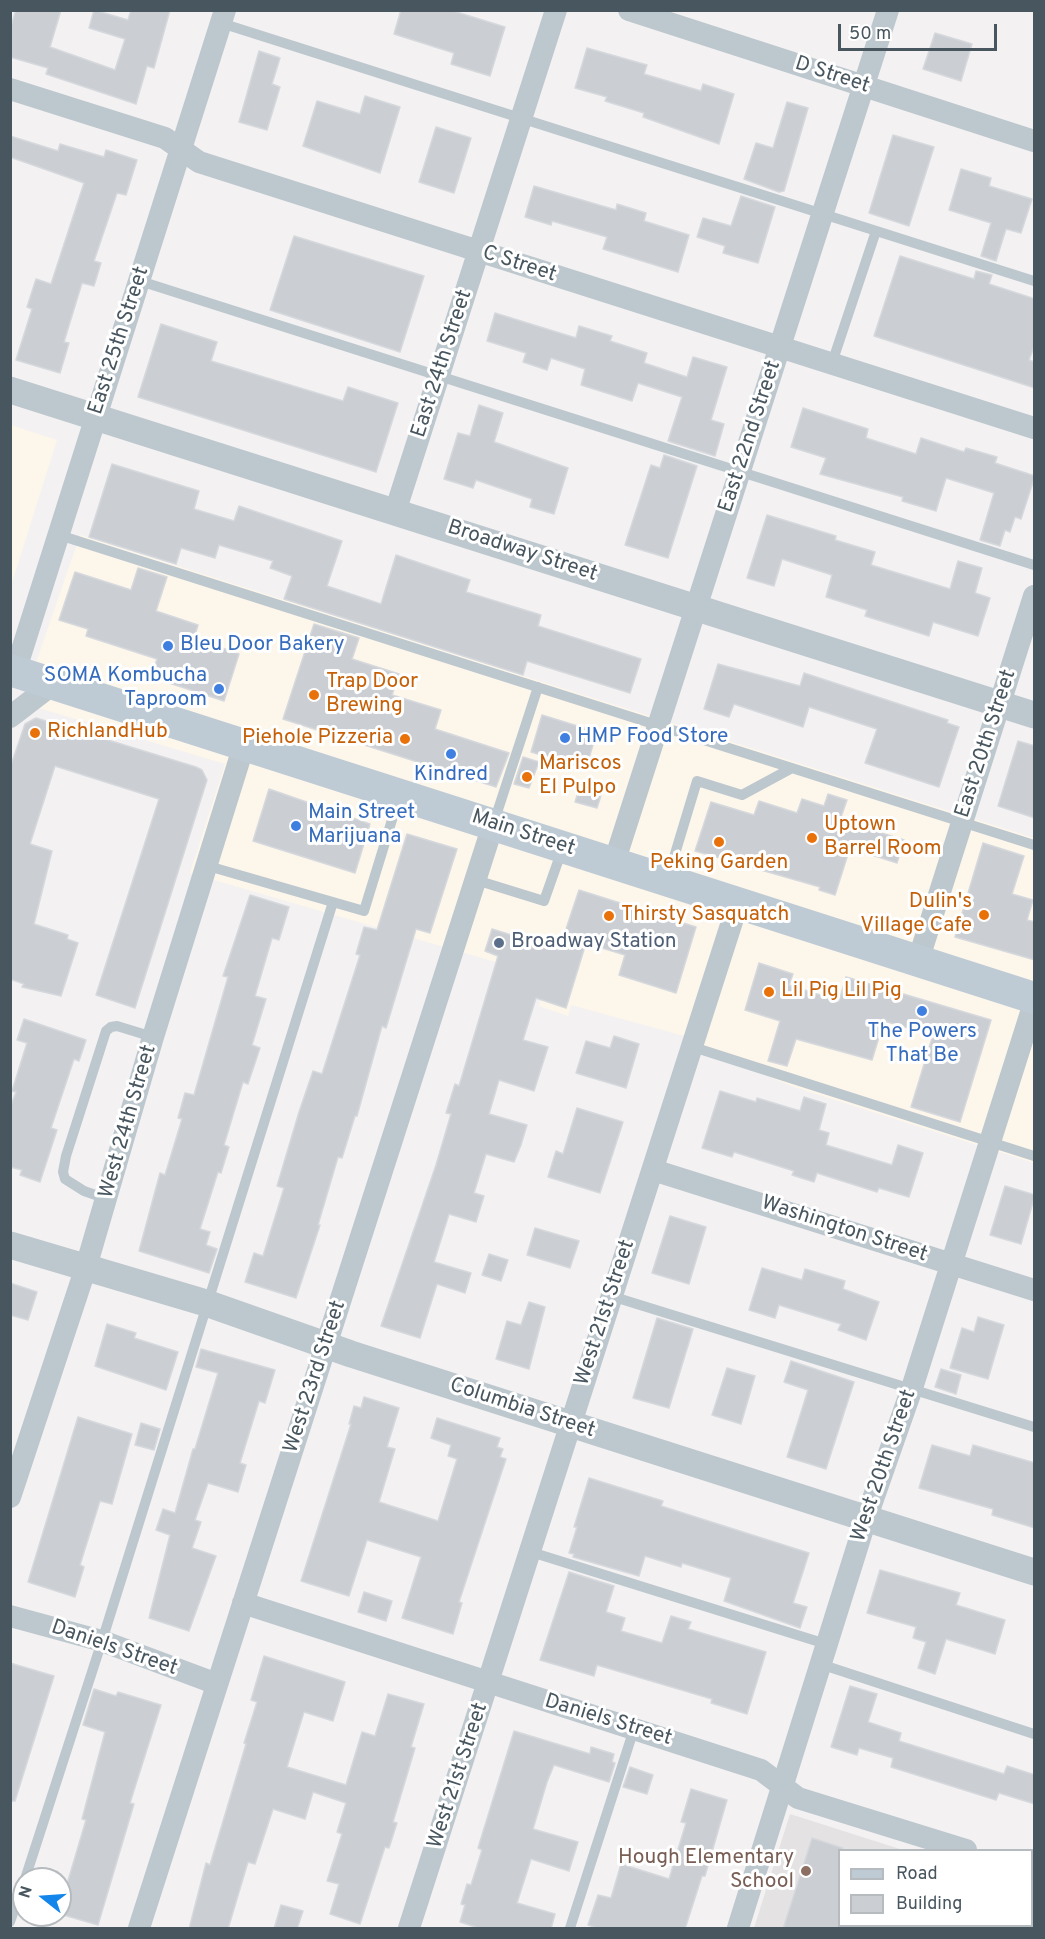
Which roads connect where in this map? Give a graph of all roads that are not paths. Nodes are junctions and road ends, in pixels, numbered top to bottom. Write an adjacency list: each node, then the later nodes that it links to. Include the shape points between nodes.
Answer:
1 (556, 10): 7 (street, East 24th Street)
2 (629, 10): 5 (street, D Street)
3 (888, 10): 5 (street, East 22nd Street)
4 (223, 17): 7 (lane); 9 (street, East 25th Street)
5 (864, 86): 8 (street, D Street); 10 (street, East 22nd Street)
6 (10, 89): 9 (street, C Street, via 165,138)
7 (521, 118): 10 (lane); 12 (street, East 24th Street)
8 (1035, 141)
9 (181, 149): 12 (street, C Street, via 199,162); 13 (street, East 25th Street)
10 (823, 214): 11 (lane); 15 (street, East 22nd Street)
11 (876, 231): 14 (lane); 16 (lane)
12 (479, 252): 15 (street, C Street); 17 (street, East 24th Street)
13 (140, 281): 17 (lane); 19 (street, East 25th Street)
14 (1035, 281)
15 (780, 348): 16 (street, C Street); 21 (street, East 22nd Street)
16 (832, 363): 20 (street, C Street)
17 (438, 376): 21 (lane); 22 (street, East 24th Street)
18 (10, 390): 19 (street, Broadway Street)
19 (96, 417): 22 (street, Broadway Street); 23 (street, East 25th Street)
20 (1034, 428)
21 (740, 471): 24 (lane); 26 (street, East 22nd Street)
22 (395, 512): 26 (street, Broadway Street)
23 (59, 535): 27 (street, East 25th Street); 29 (lane)
24 (1035, 565)
25 (1035, 596): 30 (street, East 20th Street)
26 (696, 607): 30 (street, Broadway Street); 33 (street, East 22nd Street)
27 (13, 671): 28 (main road, Main Street)
28 (53, 684): 32 (street); 34 (main road, Main Street)
29 (538, 687): 33 (lane); 38 (lane)
30 (1000, 704): 31 (street, Broadway Street); 37 (street, East 20th Street)
31 (1035, 715)
32 (10, 717)
33 (658, 725): 35 (lane); 41 (street, East 22nd Street)
34 (244, 745): 36 (main road, Main Street); 42 (street, West 24th Street)
35 (792, 768): 37 (lane); 44 (lane, via 742,795 697,781)
36 (400, 795): 38 (main road, Main Street); 45 (lane, via 364,911)
37 (962, 822): 39 (lane); 47 (street, East 20th Street)
38 (493, 825): 40 (main road, Main Street); 43 (street, West 23rd Street)
39 (1035, 845)
40 (563, 847): 41 (main road, Main Street); 43 (lane, via 544,901)
41 (614, 863): 44 (main road, Main Street)
42 (208, 866): 45 (lane); 50 (street, West 24th Street)
43 (476, 880): 62 (street, West 23rd Street)
44 (667, 880): 46 (main road, Main Street)
45 (333, 902): 61 (lane)
46 (738, 903): 47 (main road, Main Street); 51 (street, West 21st Street)
47 (918, 961): 48 (main road, Main Street)
48 (1035, 998)
49 (1035, 1003): 52 (street, West 20th Street)
50 (153, 1037): 55 (street, West 24th Street); 55 (lane, via 117,1026 106,1031 66,1156 65,1179)
51 (693, 1047): 52 (lane); 54 (street, West 21st Street)
52 (991, 1141): 53 (lane); 57 (street, West 20th Street)
53 (1035, 1156)
54 (654, 1170): 57 (street, Washington Street); 60 (street, West 21st Street)
55 (106, 1199): 58 (street, West 24th Street)
56 (10, 1245): 58 (street, Columbia Street)
57 (952, 1265): 59 (street, Washington Street); 63 (street, West 20th Street)
58 (86, 1267): 61 (street, Columbia Street); 66 (street, West 24th Street)
59 (1035, 1290)
60 (611, 1296): 63 (lane); 64 (street, West 21st Street)
61 (206, 1303): 62 (street, Columbia Street); 72 (lane)
62 (326, 1346): 64 (street, Columbia Street); 70 (street, West 23rd Street)
63 (912, 1388): 65 (lane); 67 (street, West 20th Street)
64 (570, 1424): 67 (street, Columbia Street); 68 (street, West 21st Street)
65 (1035, 1427)
66 (10, 1497)
67 (866, 1519): 69 (street, Columbia Street); 73 (street, West 20th Street)
68 (531, 1552): 73 (lane); 75 (street, West 21st Street)
69 (1035, 1572)
70 (243, 1603): 74 (street, West 23rd Street); 75 (street, Daniels Street)
71 (10, 1616): 72 (street, Daniels Street)
72 (102, 1641): 74 (street, Daniels Street); 80 (lane)
73 (823, 1654): 77 (lane); 78 (street, West 20th Street)
74 (218, 1684): 81 (street, West 23rd Street)
75 (489, 1684): 76 (street, Daniels Street); 82 (street, West 21st Street)
76 (634, 1729): 78 (street, Daniels Street, via 761,1770); 83 (lane)
77 (1035, 1734)
78 (782, 1785): 79 (street, Daniels Street, via 798,1798); 84 (street, West 20th Street)
79 (960, 1849)
80 (28, 1867)
81 (139, 1929)
82 (409, 1929)
83 (570, 1929)
84 (738, 1929)

